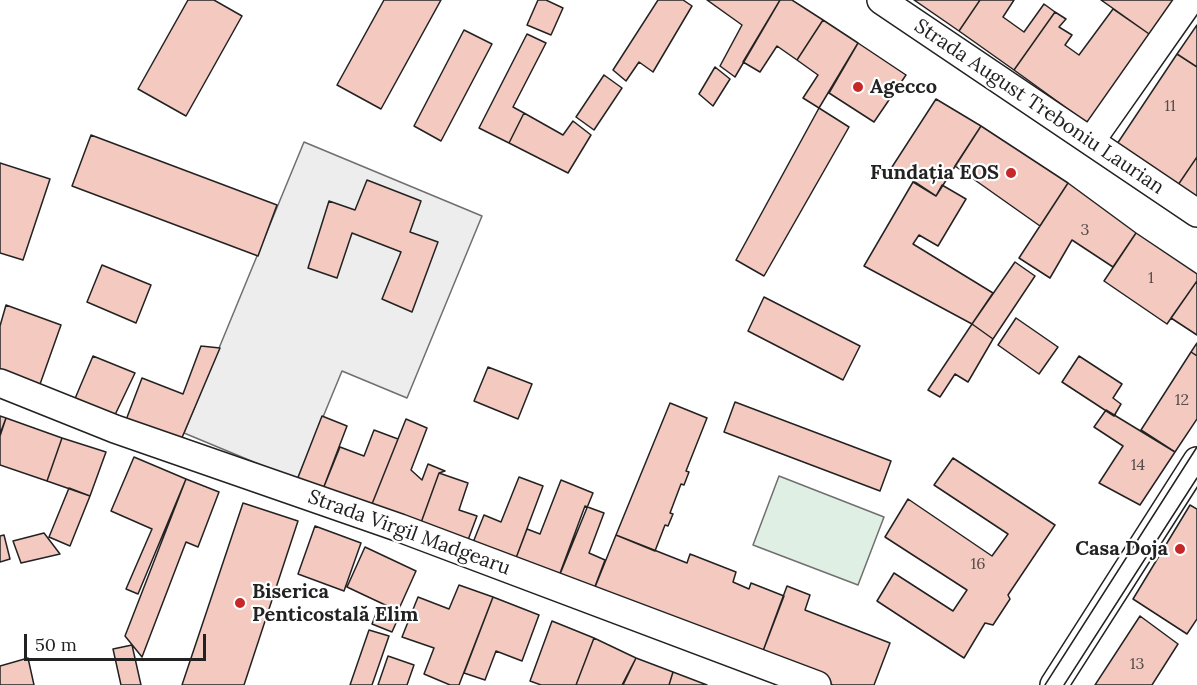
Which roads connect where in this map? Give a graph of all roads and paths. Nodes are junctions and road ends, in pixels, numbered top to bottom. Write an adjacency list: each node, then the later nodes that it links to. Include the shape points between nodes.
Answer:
1 (881, 0): 3 (street, Strada August Treboniu Laurian)
2 (1190, 0): 3 (street)
3 (1090, 141): 4 (street, Strada August Treboniu Laurian)
4 (1197, 213)
5 (0, 383): 7 (street, Strada Virgil Madgearu)
6 (1197, 461): 8 (street)
7 (817, 685)
8 (1054, 685)

